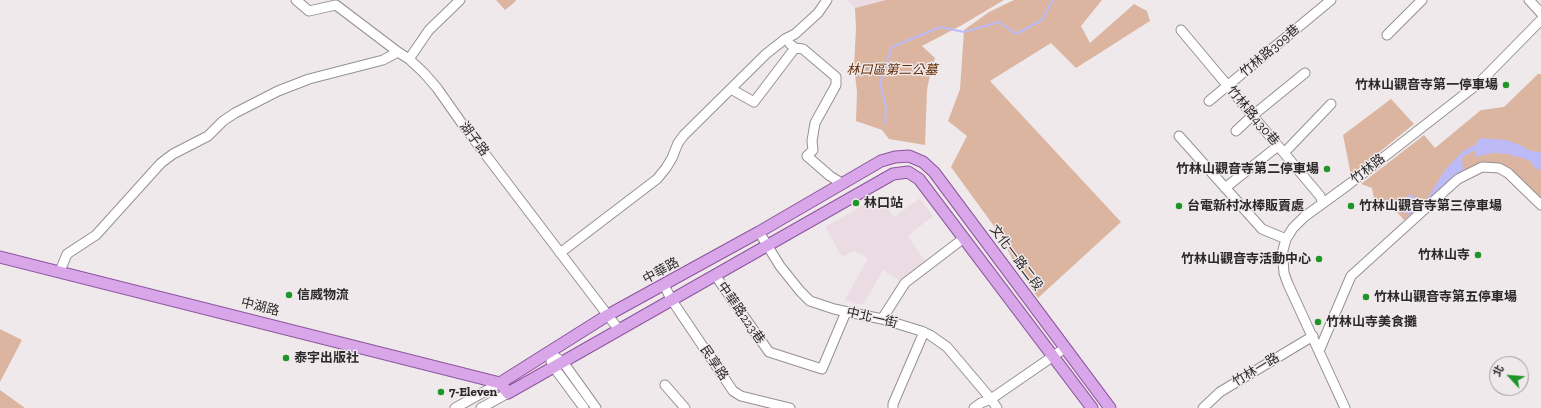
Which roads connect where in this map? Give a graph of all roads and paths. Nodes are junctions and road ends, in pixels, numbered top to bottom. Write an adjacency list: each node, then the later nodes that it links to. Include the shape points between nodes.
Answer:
1 (296, 0): 13 (street, 湖子路, via 309,11 336,5)
2 (460, 0): 14 (street, via 429,30)
3 (827, 0): 11 (street, via 818,13)
4 (1331, 0): 16 (street, 竹林路309巷)
5 (1422, 0): 10 (street)
6 (1529, 0): 7 (street)
7 (1541, 13)
8 (1541, 20): 27 (street, 竹林路, via 1479,83)
9 (1181, 30): 16 (street, 竹林路430巷)
10 (1387, 35)
11 (785, 40): 12 (street); 17 (street, via 766,54)
12 (795, 48): 17 (street, via 754,102); 25 (street, via 803,50 836,77 836,85 815,123 813,150 807,156)
13 (398, 52): 14 (street, 湖子路); 35 (street, via 383,60 278,91 234,113 208,136 161,163 96,235 67,254)
14 (409, 59): 33 (street, 湖子路, via 437,88)
15 (1305, 72): 20 (street)
16 (1227, 86): 18 (street, 竹林路309巷); 20 (street, 竹林路430巷)
17 (731, 89): 33 (street, via 678,143 672,158 657,179)
18 (1209, 101)
19 (1331, 104): 23 (street)
20 (1252, 116): 21 (street); 23 (street, 竹林路430巷)
21 (1236, 131)
22 (1179, 136): 26 (street)
23 (1281, 150): 26 (street); 27 (street, 竹林路430巷)
24 (881, 161): 25 (main road, 中華路); 45 (main road, 文化一路二段, via 909,156 924,162 934,172)
25 (843, 184): 29 (main road, 中華路)
26 (1225, 188): 31 (street, via 1262,229)
27 (1323, 203): 31 (street, 竹林路, via 1304,217)
28 (1541, 205): 46 (street, via 1500,168 1482,167 1458,179 1351,276)
29 (759, 232): 32 (street, 中北一街); 37 (main road, 中華路)
30 (964, 238): 32 (main road, via 919,179 908,172 893,174); 41 (street, via 905,283); 48 (main road)
31 (1286, 239): 44 (street, 竹林路, via 1283,250 1284,273)
32 (768, 246): 36 (main road); 39 (street, 中北一街, via 787,275 810,300)
33 (560, 253): 40 (street, 湖子路)
34 (0, 257): 35 (main road, 中湖路)
35 (60, 272): 50 (main road, 中湖路)
36 (715, 275): 38 (main road); 39 (street, 中華路223巷, via 769,352 822,369)
37 (664, 285): 38 (street, 民享路); 40 (main road, 中華路)
38 (671, 299): 42 (main road); 59 (street, 民享路, via 734,391 741,396)
39 (846, 312): 41 (street, 中北一街)
40 (608, 316): 42 (street, 湖子路); 47 (main road, 中華路)
41 (882, 319): 43 (street, 中北一街)
42 (619, 330): 49 (main road)
43 (924, 332): 53 (street, 中北一街, via 946,347); 60 (street)
44 (1313, 336): 46 (street, 竹林路); 65 (street, 竹林一路, via 1220,392)
45 (1065, 348): 48 (street); 64 (main road, 文化一路二段)
46 (1320, 351): 66 (street, 竹林路)
47 (548, 352): 49 (street); 50 (main road, 中華路)
48 (1054, 357): 53 (street); 63 (main road)
49 (558, 364): 52 (main road); 56 (street); 57 (street)
50 (500, 382): 52 (main road); 54 (street, 中華路)
51 (664, 385): 58 (street)
52 (508, 393): 55 (street)
53 (991, 399): 61 (street); 62 (street, 中北一街)
54 (455, 408)
55 (481, 408)
56 (584, 408)
57 (596, 408)
58 (685, 408)
59 (790, 408)
60 (893, 408)
61 (974, 408)
62 (997, 408)
63 (1092, 408)
64 (1110, 408)
65 (1203, 408)
66 (1345, 408)

